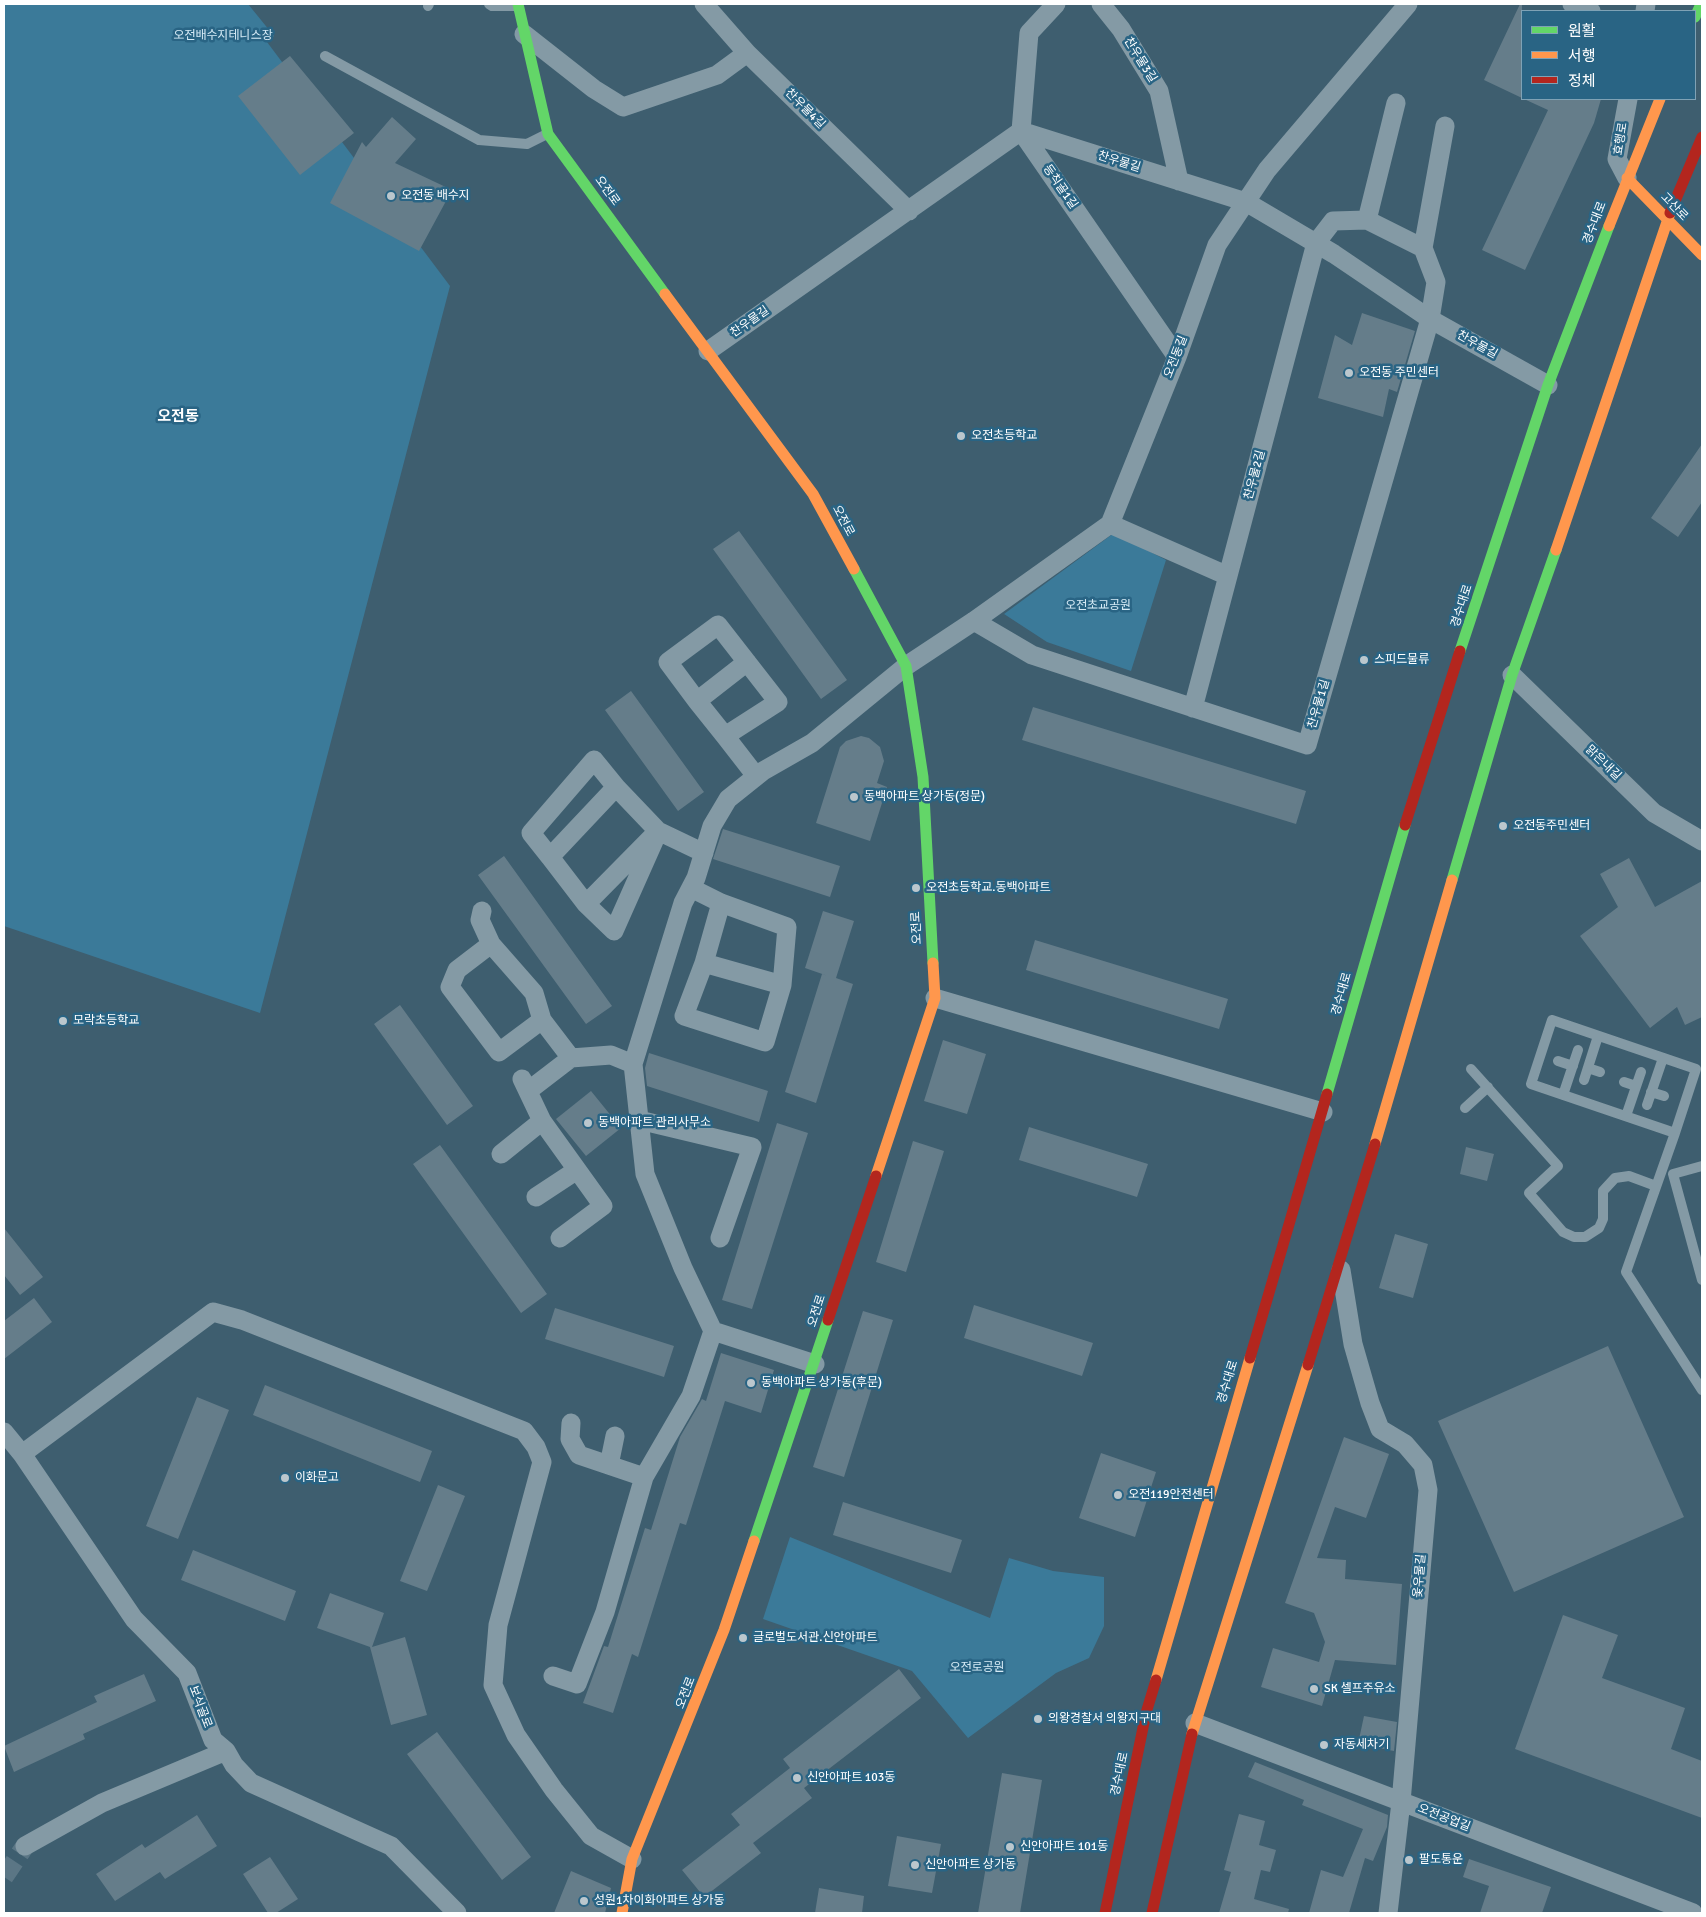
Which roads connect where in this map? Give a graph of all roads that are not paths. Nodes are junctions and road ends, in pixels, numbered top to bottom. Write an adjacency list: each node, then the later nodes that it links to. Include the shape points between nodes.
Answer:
1 (489, 4): 7 (lane)
2 (704, 4): 10 (street, 찬우물4길)
3 (1056, 4): 16 (street, via 1029,33)
4 (1101, 4): 20 (street, 찬우물3길, via 1121,29 1159,90)
5 (1408, 4): 21 (street, 오전동길, via 1267,170)
6 (1572, 4): 8 (street)
7 (518, 5): 9 (main road, 오전로)
8 (1588, 10)
9 (524, 34): 10 (street, via 594,89 623,107 717,75); 17 (main road, 오전로)
10 (748, 52): 22 (street, 찬우물4길)
11 (326, 56): 17 (lane, via 479,140 527,144)
12 (1628, 100): 19 (street, 효행로, via 1617,159)
13 (1660, 100): 19 (main road, 경수대로)
14 (1396, 104): 23 (street)
15 (1445, 126): 26 (street)
16 (1021, 131): 20 (street, 찬우물길); 22 (street, 찬우물길); 30 (street, 등칙골1길)
17 (548, 134): 29 (main road, 오전로)
18 (1702, 137): 24 (main road)
19 (1628, 178): 24 (main road, 고산로); 31 (main road, 경수대로)
20 (1179, 181): 21 (street, 찬우물길)
21 (1246, 202): 25 (street, 찬우물길); 30 (street, 오전동길, via 1218,245)
22 (909, 212): 29 (street, 찬우물길)
23 (1367, 220): 25 (street, via 1333,220); 26 (street)
24 (1667, 220): 27 (main road, 고산로); 37 (main road, via 1600,425)
25 (1316, 243): 28 (street, 찬우물길); 33 (street, 찬우물2길)
26 (1423, 248): 28 (street, via 1436,282)
27 (1702, 255)
28 (1430, 319): 31 (street, 찬우물길); 39 (street, 찬우물1길, via 1307,746)
29 (708, 351): 36 (main road, 오전로, via 813,494)
30 (1177, 357): 32 (street, 오전동길)
31 (1548, 384): 76 (main road, 경수대로, via 1420,774)
32 (1110, 524): 33 (street); 34 (street)
33 (1228, 576): 39 (street, 찬우물2길)
34 (974, 621): 36 (street); 39 (street, 찬우물1길, via 1032,655)
35 (747, 662): 38 (street); 38 (street, via 718,625 668,662); 40 (street, via 778,702)
36 (906, 666): 41 (street, via 812,742); 54 (main road, 오전로, via 923,777)
37 (1512, 675): 44 (street, 맑은내길, via 1654,813); 88 (main road)
38 (698, 701): 40 (street)
39 (1193, 708)
40 (725, 736): 41 (street)
41 (756, 776): 45 (street, via 728,799 712,826)
42 (616, 786): 43 (street); 46 (street); 46 (street, via 594,760 531,833)
43 (658, 831): 45 (street); 49 (street); 49 (street, via 614,931)
44 (1702, 841)
45 (704, 853): 47 (street)
46 (550, 857): 49 (street)
47 (691, 888): 48 (street); 61 (street, via 683,903)
48 (721, 903): 52 (street); 53 (street, via 787,927)
49 (586, 904)
50 (482, 910): 51 (street, via 480,920)
51 (491, 944): 55 (street, via 534,993); 55 (street, via 457,970 450,987 499,1052)
52 (704, 963): 53 (street); 53 (street, via 684,1016 764,1042)
53 (782, 985)
54 (935, 998): 76 (street); 91 (main road, 오전로)
55 (542, 1020): 58 (street)
56 (1598, 1036): 59 (lane); 63 (lane); 72 (lane, via 1552,1020 1530,1084)
57 (1578, 1050): 62 (lane)
58 (571, 1058): 61 (street, via 610,1055); 79 (street, via 525,1085)
59 (1663, 1058): 71 (lane); 80 (lane, via 1696,1069)
60 (1558, 1061): 62 (lane)
61 (633, 1064): 78 (street)
62 (1573, 1066): 72 (lane)
63 (1588, 1068): 65 (lane); 67 (lane)
64 (1471, 1069): 70 (lane)
65 (1600, 1072)
66 (1641, 1072): 69 (lane)
67 (1584, 1080)
68 (1624, 1082): 69 (lane)
69 (1636, 1086): 77 (lane)
70 (1488, 1087): 75 (lane); 84 (lane, via 1558,1166 1529,1193 1563,1232 1585,1237 1599,1228 1603,1219 1603,1191 1615,1178 1629,1176)
71 (1651, 1092): 73 (lane); 74 (lane)
72 (1563, 1095): 77 (lane)
73 (1664, 1096)
74 (1647, 1105)
75 (1465, 1108)
76 (1323, 1112): 107 (main road, 경수대로, via 1146,1713)
77 (1626, 1116): 80 (lane)
78 (639, 1120): 87 (street, via 752,1147); 90 (street, via 645,1174)
79 (542, 1122): 81 (street); 83 (street)
80 (1675, 1133): 84 (lane)
81 (501, 1154)
82 (1702, 1166): 89 (lane, via 1673,1174)
83 (577, 1170): 85 (street); 86 (street, via 603,1206)
84 (1656, 1186): 92 (lane, via 1626,1272)
85 (536, 1197)
86 (560, 1238)
87 (720, 1238)
88 (1340, 1264): 100 (main road); 102 (street, 옻우물길, via 1353,1344 1380,1429 1405,1444 1423,1465 1428,1490)
89 (1702, 1280)
90 (713, 1331): 91 (street); 98 (street, via 691,1396)
91 (815, 1364): 104 (main road, 오전로, via 724,1630)
92 (1702, 1390)
93 (571, 1423): 97 (street, via 570,1439 579,1454)
94 (4, 1432): 96 (street, 보식골로)
95 (615, 1436): 97 (street)
96 (22, 1454): 101 (street, 보식골로, via 134,1618 188,1673 214,1740); 104 (street, via 213,1312 242,1320 524,1431 542,1462 498,1625 493,1685 516,1735 554,1790 591,1836)
97 (608, 1465): 98 (street)
98 (644, 1477): 99 (street, via 606,1612 577,1684)
99 (553, 1676)
100 (1195, 1723): 102 (street, 오전공업길); 108 (main road)
101 (226, 1751): 103 (street, via 102,1802); 105 (street, 보식골로, via 251,1783 390,1846)
102 (1402, 1802): 109 (street, 옻우물길); 110 (street, 오전공업길)
103 (25, 1846)
104 (632, 1859): 106 (main road, 오전로)
105 (457, 1913)
106 (622, 1913)
107 (1105, 1913)
108 (1152, 1913)
109 (1388, 1913)
110 (1693, 1913)

